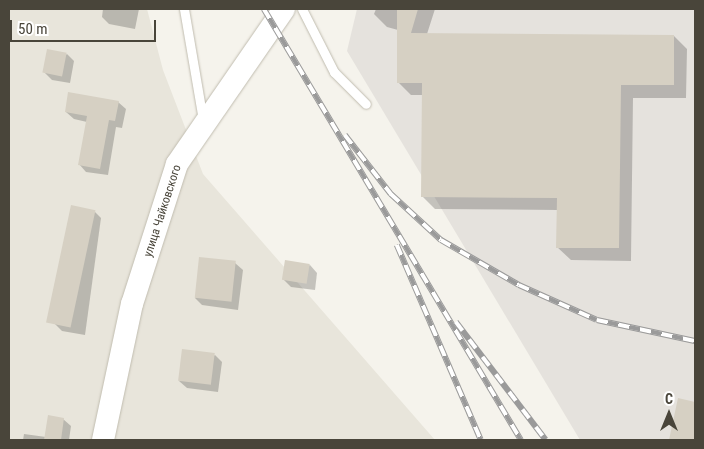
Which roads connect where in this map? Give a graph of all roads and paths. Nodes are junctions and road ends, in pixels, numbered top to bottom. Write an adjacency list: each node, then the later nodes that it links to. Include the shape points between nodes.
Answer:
1 (184, 9): 5 (lane)
2 (284, 9): 5 (street, улица Чайковского)
3 (302, 9): 4 (lane, via 334,72)
4 (366, 104)
5 (204, 125): 6 (street, улица Чайковского, via 177,164 132,304)
6 (102, 440)

